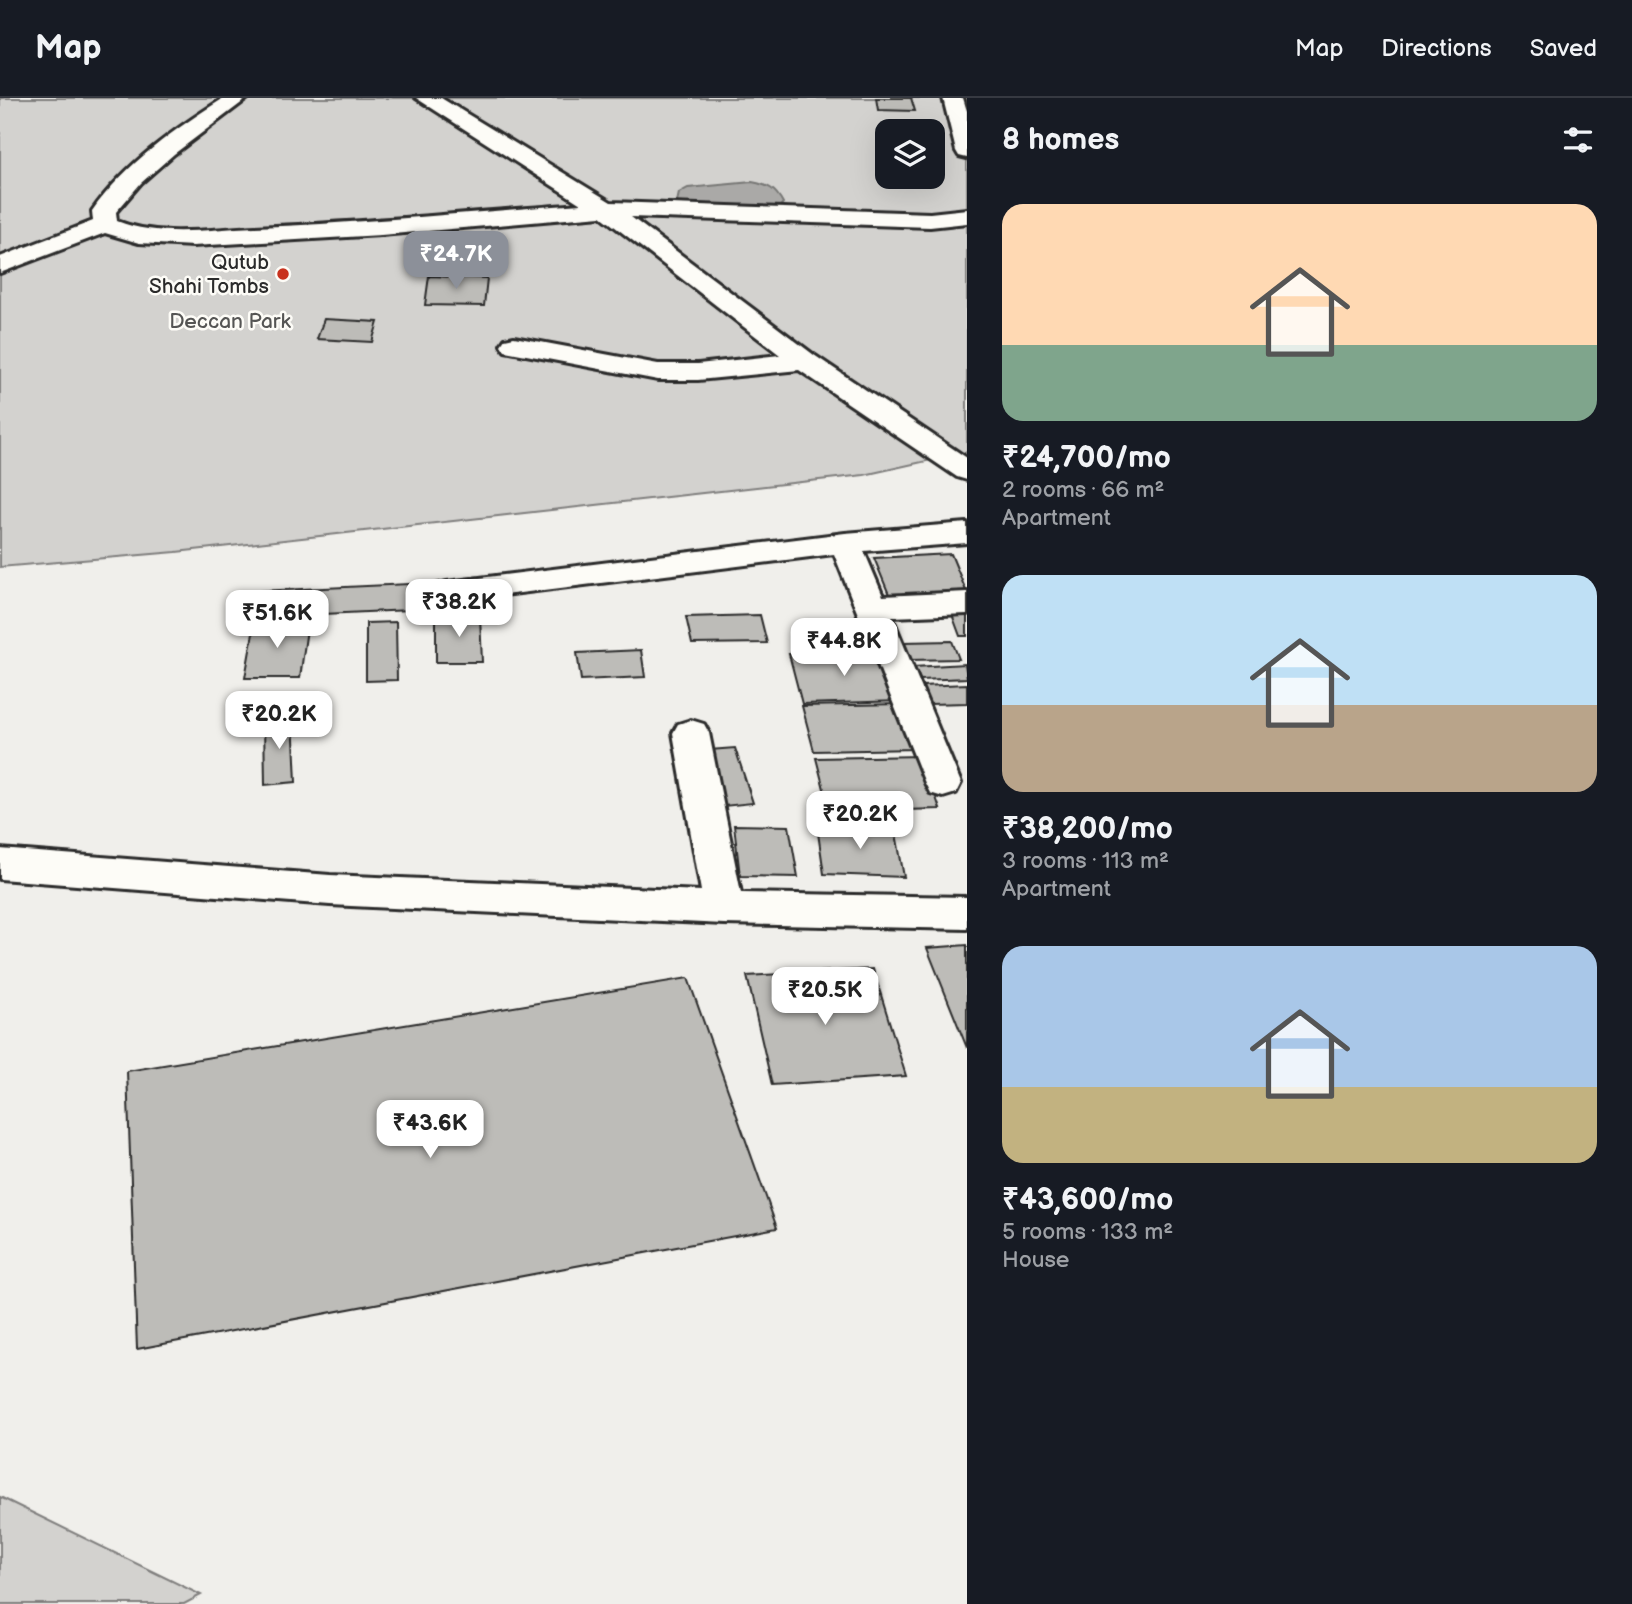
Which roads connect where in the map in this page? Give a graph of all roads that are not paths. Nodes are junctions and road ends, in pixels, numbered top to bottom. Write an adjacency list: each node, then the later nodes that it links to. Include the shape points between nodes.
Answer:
1 (238, 98): 7 (street, via 120,189 104,211)
2 (426, 98): 5 (street)
3 (953, 98): 4 (street)
4 (967, 151)
5 (606, 208): 6 (street, via 930,220); 7 (street, via 300,233 165,238 125,235); 10 (street)
6 (967, 216)
7 (105, 225): 8 (street)
8 (0, 266)
9 (514, 345): 10 (street, via 658,372)
10 (804, 361): 11 (street)
11 (967, 471)
12 (967, 533): 13 (street)
13 (845, 543): 14 (street); 16 (street)
14 (447, 593)
15 (967, 603): 16 (street)
16 (873, 607): 18 (street)
17 (691, 733): 20 (street)
18 (943, 783)
19 (0, 864): 20 (street, via 330,890)
20 (724, 908): 21 (street)
21 (967, 914)

